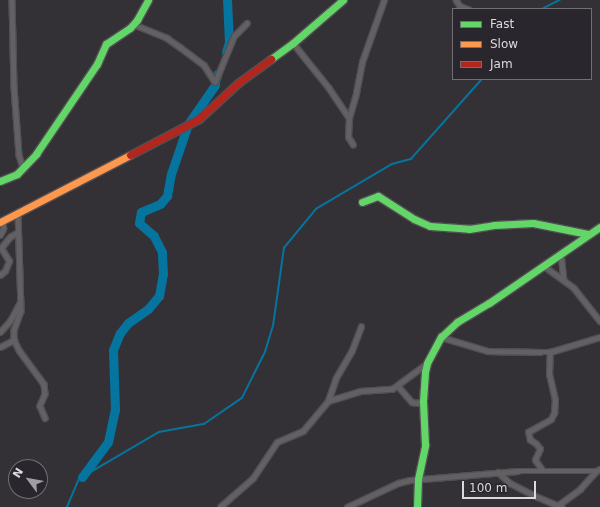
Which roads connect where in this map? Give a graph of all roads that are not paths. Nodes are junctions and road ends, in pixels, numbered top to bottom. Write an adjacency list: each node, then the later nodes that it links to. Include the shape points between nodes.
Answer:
1 (12, 0): 12 (street, via 14,87 19,155)
2 (148, 0): 8 (street)
3 (343, 0): 9 (street)
4 (384, 0): 10 (street, via 362,62)
5 (456, 0): 6 (street)
6 (465, 8)
7 (247, 23): 8 (street, via 234,36 215,82 204,66 180,47 167,38)
8 (133, 24): 12 (street, via 106,44 97,64 58,123 36,154)
9 (293, 43): 10 (street); 15 (street, via 238,83 199,119)
10 (349, 118): 11 (street, via 348,137)
11 (353, 145)
12 (23, 167): 13 (street, via 17,174)
13 (0, 181)
14 (362, 202): 20 (street, via 378,196 430,226 469,229 533,223)
15 (18, 213): 16 (street); 18 (street)
16 (1, 221): 19 (street)
17 (600, 227): 20 (street)
18 (18, 232): 23 (street, via 1,248 9,261 5,272); 25 (street)
19 (0, 234)
20 (588, 234): 21 (street)
21 (561, 253): 22 (street); 24 (street)
22 (544, 266): 24 (street); 29 (street, via 489,304 457,322)
23 (0, 275)
24 (564, 280): 26 (street, via 574,288)
25 (20, 302): 28 (street, via 10,321); 31 (street, via 21,311 14,330)
26 (600, 321)
27 (361, 327): 36 (street, via 352,350 336,378)
28 (0, 332)
29 (441, 337): 33 (street, via 488,351); 34 (street)
30 (600, 337): 33 (street)
31 (14, 340): 32 (street); 38 (street, via 44,384 45,394 40,406)
32 (0, 347)
33 (550, 352): 39 (street, via 549,375 556,400 554,413 551,419 529,430 528,434 530,440 540,449 535,460)
34 (427, 363): 35 (street); 37 (street)
35 (398, 386): 36 (street, via 385,390 360,390); 37 (street, via 414,403)
36 (328, 401): 43 (street, via 302,431 277,442 253,478)
37 (423, 401): 42 (street, via 425,445)
38 (46, 418)
39 (542, 470): 40 (street); 41 (street)
40 (598, 470): 46 (street)
41 (498, 472): 42 (street); 46 (street, via 510,483)
42 (418, 479): 44 (street, via 398,483); 45 (street)
43 (220, 507)
44 (347, 507)
45 (417, 507)
46 (558, 507)

